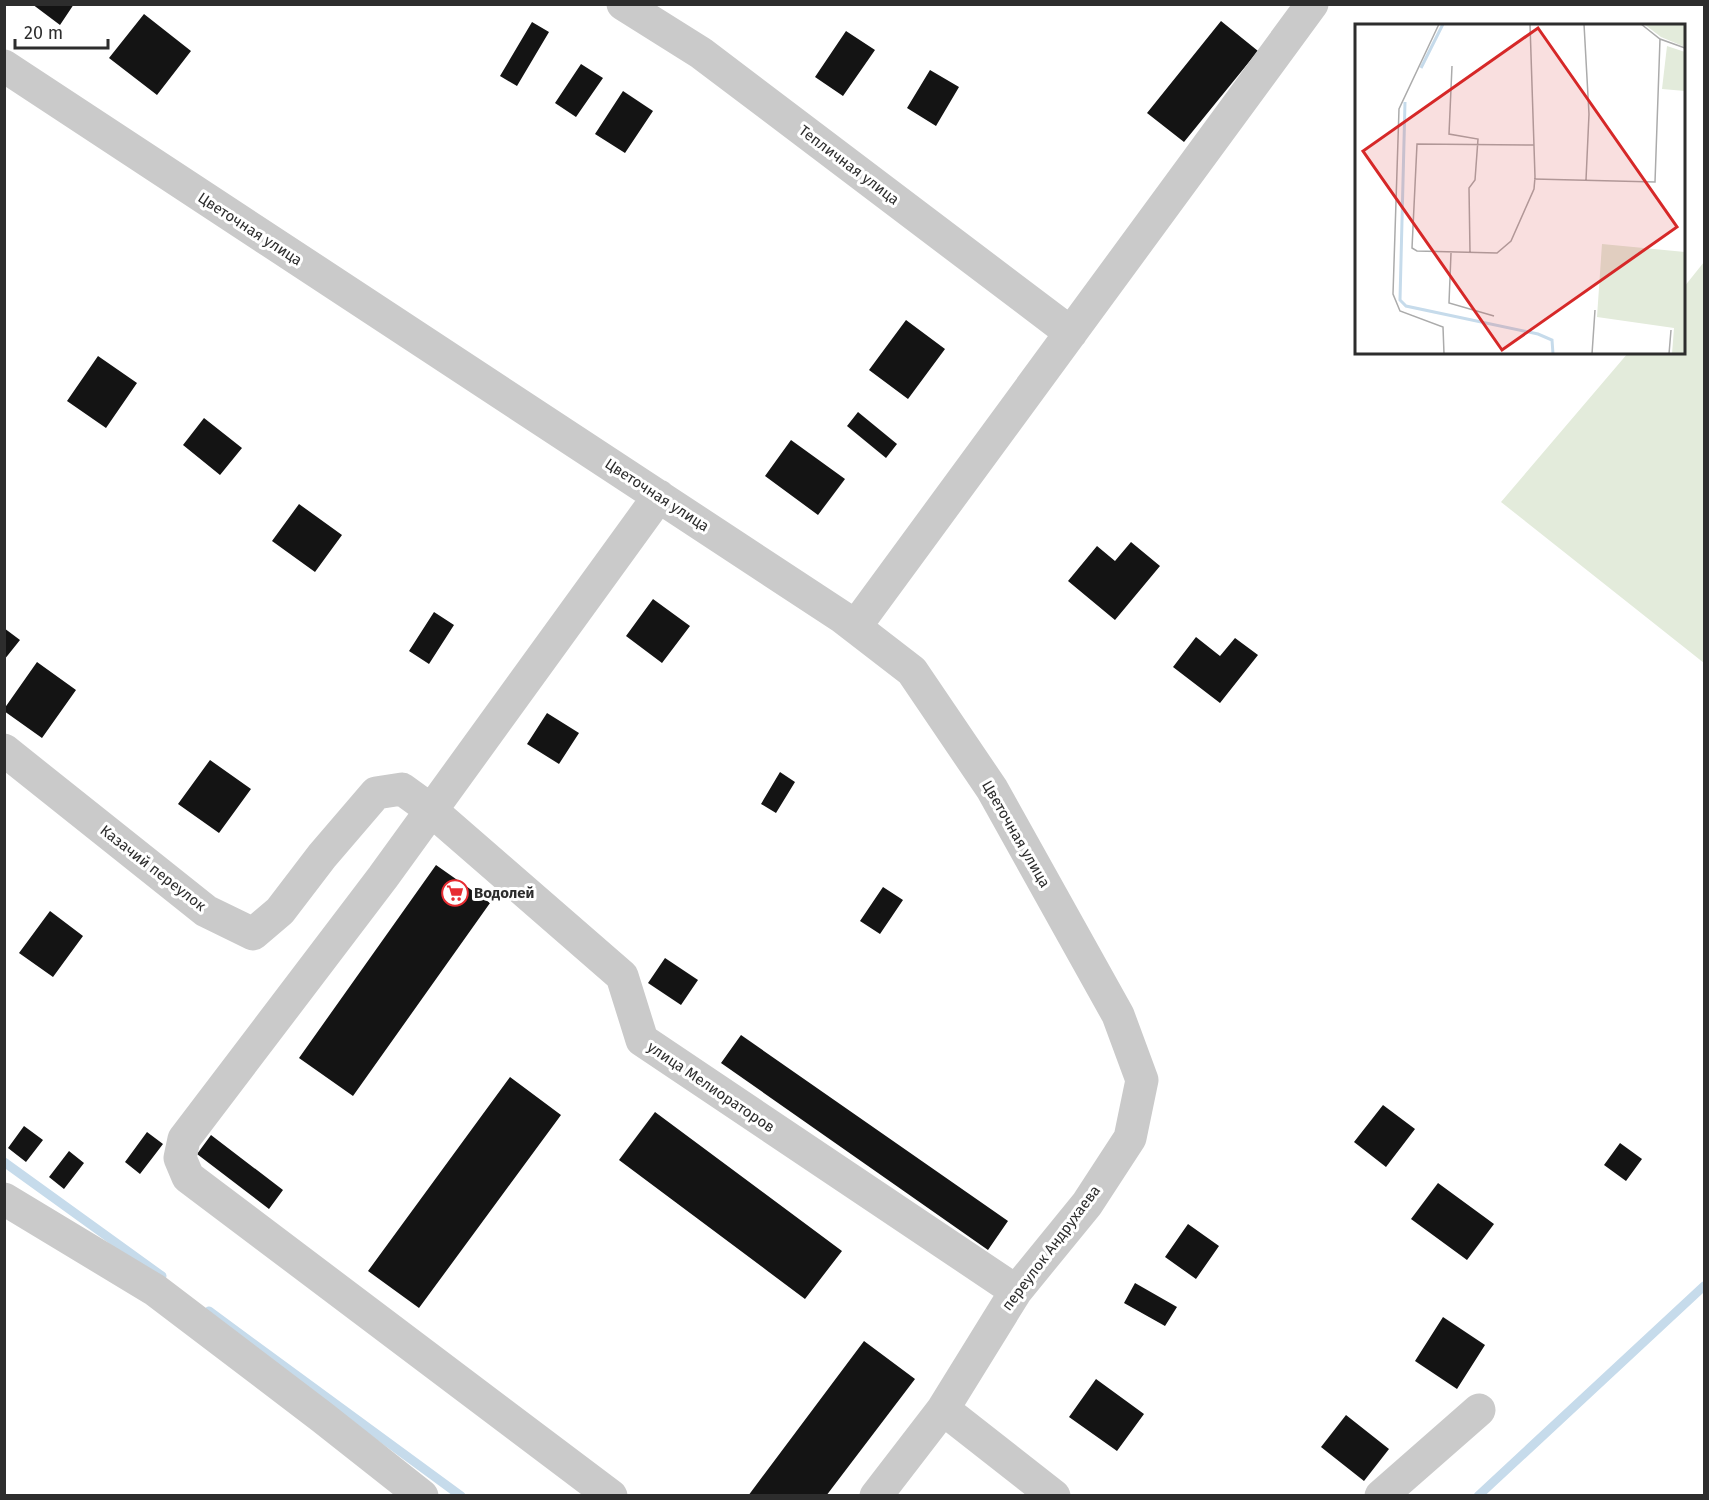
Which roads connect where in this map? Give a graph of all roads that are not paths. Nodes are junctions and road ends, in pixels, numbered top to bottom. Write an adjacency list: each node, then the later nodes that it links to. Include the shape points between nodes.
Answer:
1 (623, 4): 4 (street, Тепличная улица, via 701,53)
2 (1312, 4): 4 (street)
3 (4, 66): 5 (street, Цветочная улица)
4 (1071, 333): 6 (street)
5 (658, 496): 6 (street, Цветочная улица); 8 (street)
6 (855, 627): 9 (street, Цветочная улица, via 912,671 992,789 1118,1015)
7 (4, 750): 8 (street, Казачий переулок, via 206,911 253,934 280,911 376,793 402,789)
8 (431, 810): 11 (street, улица Мелиораторов, via 622,976 642,1040); 15 (street, via 183,1139 180,1158 188,1177)
9 (1142, 1080): 11 (street, переулок Андрухаева, via 1130,1138 1087,1204)
10 (4, 1199): 14 (street, via 155,1290)
11 (1016, 1291): 12 (street, переулок Андрухаева)
12 (943, 1408): 16 (street, переулок Андрухаева); 17 (street)
13 (1479, 1410): 18 (street)
14 (422, 1496)
15 (611, 1496)
16 (876, 1496)
17 (1054, 1496)
18 (1381, 1496)

